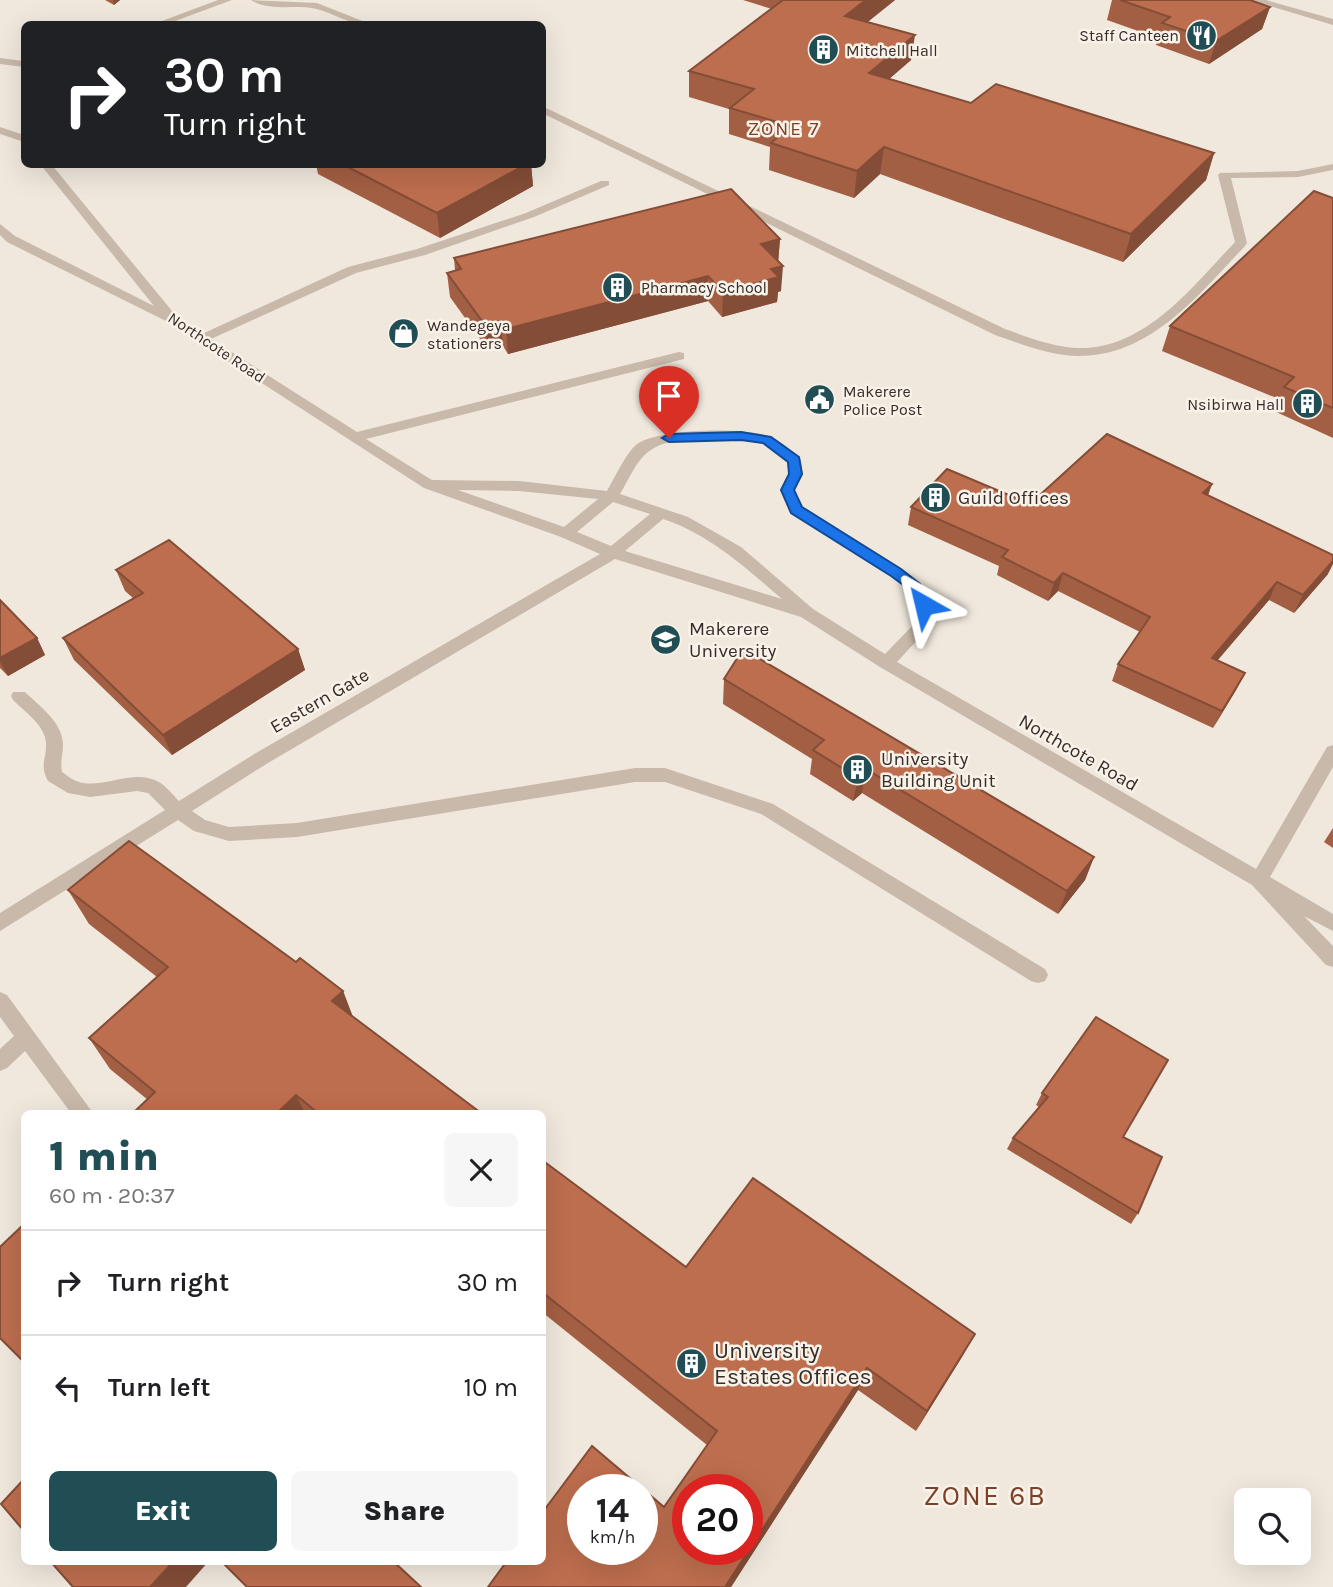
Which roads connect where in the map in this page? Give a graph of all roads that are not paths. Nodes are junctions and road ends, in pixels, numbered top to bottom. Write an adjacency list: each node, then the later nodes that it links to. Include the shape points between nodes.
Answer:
1 (227, 0): 4 (lane)
2 (256, 0): 5 (lane, via 317,6)
3 (1255, 0): 6 (lane)
4 (168, 21)
5 (357, 21)
6 (1333, 22)
7 (0, 61): 8 (lane)
8 (21, 64)
9 (546, 111): 12 (lane, via 989,327 1050,349 1077,351 1125,346 1151,330 1241,243 1224,175 1298,174)
10 (0, 130): 11 (lane)
11 (21, 138)
12 (1333, 167)
13 (49, 168): 16 (lane, Northcote Road)
14 (605, 183): 17 (lane, via 530,215 352,270)
15 (0, 228): 16 (lane, via 10,239)
16 (172, 320): 17 (lane, Northcote Road)
17 (201, 338): 19 (lane, Northcote Road)
18 (679, 356): 19 (lane)
19 (355, 437): 20 (lane, Northcote Road)
20 (429, 485): 21 (lane, Northcote Road, via 519,486); 23 (lane, Northcote Road)
21 (611, 496): 22 (lane, Northcote Road); 23 (lane); 26 (lane, via 641,447 654,442 708,436 767,440 794,460 796,474 788,490 796,510 915,587 924,605 925,623)
22 (659, 514): 24 (lane, Eastern Gate); 25 (lane, Northcote Road, via 683,520 736,551)
23 (566, 533): 24 (lane, Northcote Road)
24 (613, 553): 25 (lane, Northcote Road); 29 (lane, Eastern Gate)
25 (807, 613): 26 (lane, Northcote Road)
26 (886, 663): 30 (lane, Northcote Road)
27 (19, 696): 29 (lane, via 56,737 51,760 54,776 74,788 90,790 137,784 153,787)
28 (1333, 752): 30 (lane)
29 (178, 811): 31 (lane, Eastern Gate); 34 (lane, via 200,826 229,834 297,830 635,775 665,775 767,809)
30 (1259, 880): 32 (lane, Northcote Road); 33 (lane)
31 (0, 923)
32 (1333, 923)
33 (1333, 959)
34 (1038, 975)
35 (0, 1001): 36 (lane)
36 (25, 1038): 37 (lane); 38 (lane)
37 (0, 1062)
38 (81, 1110)

